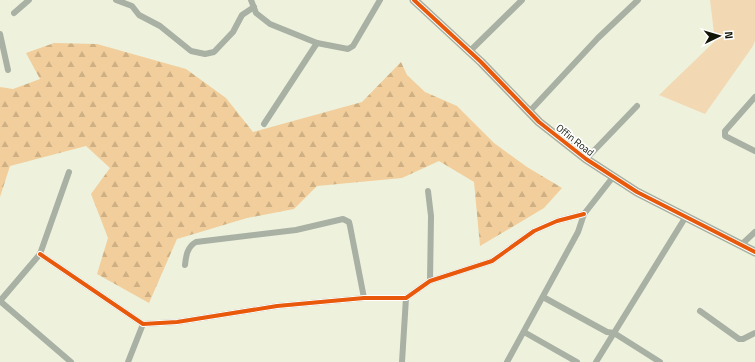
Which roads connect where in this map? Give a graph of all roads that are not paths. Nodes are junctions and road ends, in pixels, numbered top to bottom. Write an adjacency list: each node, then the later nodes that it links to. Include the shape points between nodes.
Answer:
1 (29, 0): 9 (street)
2 (116, 0): 8 (street, via 132,6 139,15 160,26 191,51 205,54 214,52 242,16)
3 (251, 0): 8 (street)
4 (380, 0): 11 (street, via 350,48)
5 (414, 0): 12 (street, Offin Road)
6 (522, 0): 12 (street)
7 (638, 0): 16 (street, via 598,38)
8 (254, 8): 11 (street, via 256,13 270,24)
9 (14, 13)
10 (0, 34): 13 (street)
11 (317, 43): 17 (street)
12 (469, 52): 16 (street, Offin Road)
13 (8, 70)
14 (755, 97): 18 (street, via 724,134)
15 (637, 106): 19 (street)
16 (529, 112): 19 (street, Offin Road)
17 (264, 124)
18 (755, 151)
19 (586, 159): 21 (street, Offin Road)
20 (69, 172): 28 (street)
21 (613, 177): 23 (street); 24 (street, Offin Road)
22 (428, 190): 30 (street, via 431,216)
23 (584, 214): 30 (street, via 557,221 534,231 492,261); 31 (street, via 578,232)
24 (685, 218): 26 (street, Offin Road); 37 (street)
25 (755, 232): 26 (street)
26 (741, 246): 27 (street, Offin Road)
27 (755, 252)
28 (40, 254): 35 (street); 39 (street, via 0,301)
29 (185, 265): 32 (street, via 189,248 196,242 296,230 343,219 349,222)
30 (430, 281): 33 (street)
31 (543, 297): 36 (street); 37 (street, via 607,332)
32 (364, 298): 33 (street); 35 (street, via 277,306 177,322)
33 (406, 298): 41 (street)
34 (700, 311): 38 (street, via 739,339)
35 (143, 324): 40 (street)
36 (524, 332): 42 (street); 43 (street)
37 (614, 333): 44 (street); 45 (street)
38 (755, 333)
39 (71, 362)
40 (128, 362)
41 (402, 362)
42 (507, 362)
43 (577, 362)
44 (596, 362)
45 (660, 362)

